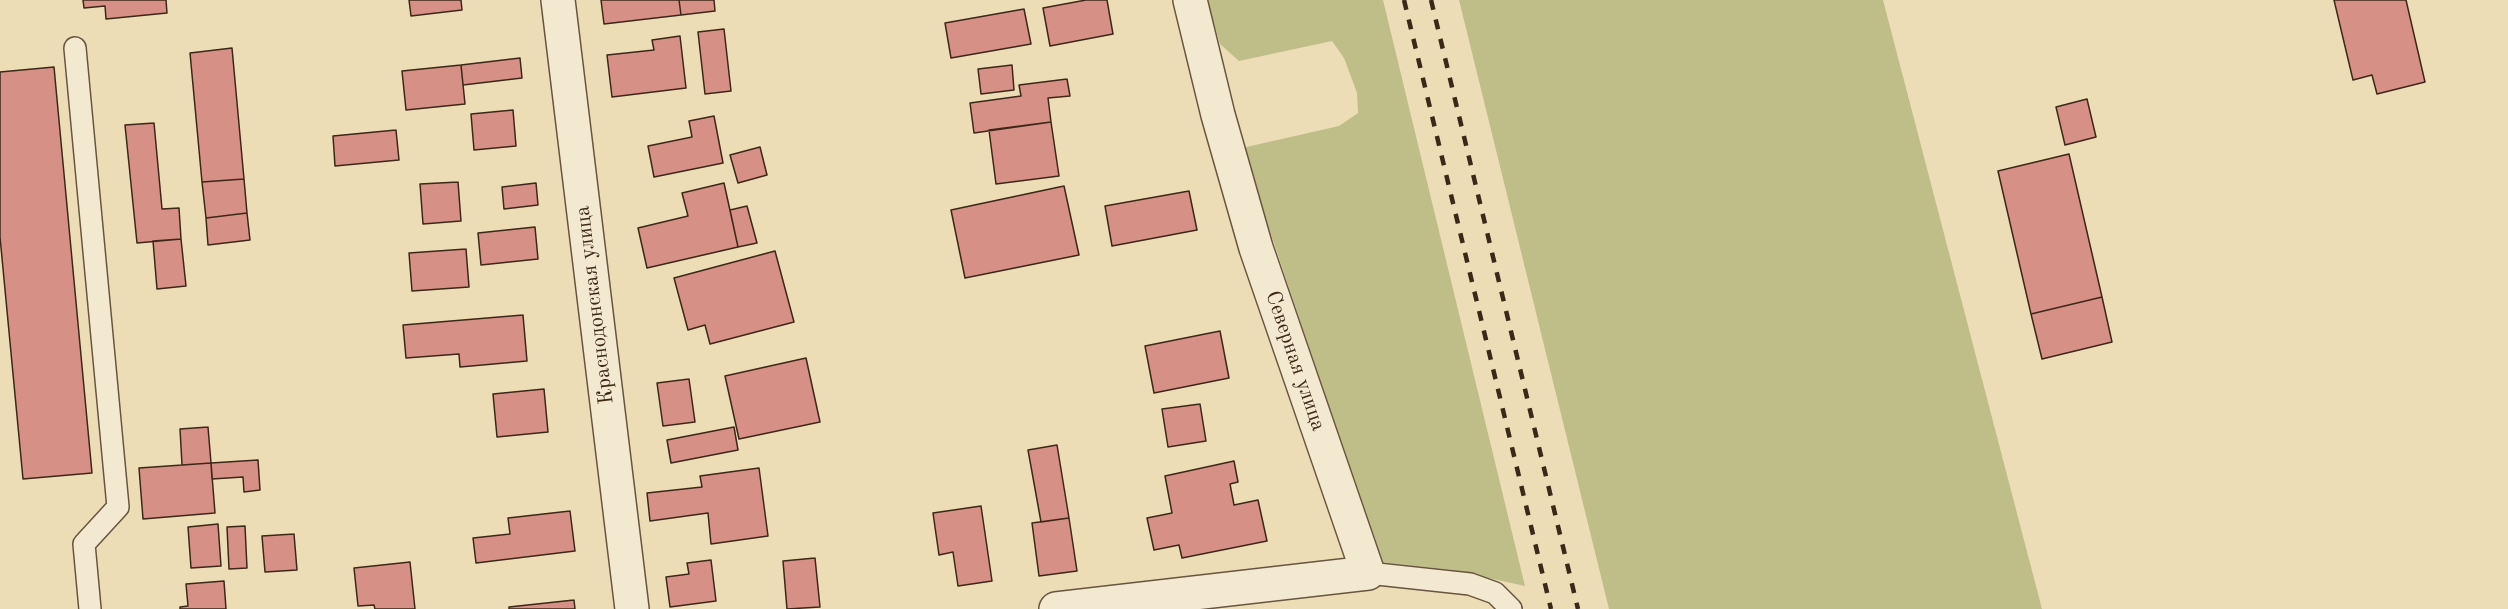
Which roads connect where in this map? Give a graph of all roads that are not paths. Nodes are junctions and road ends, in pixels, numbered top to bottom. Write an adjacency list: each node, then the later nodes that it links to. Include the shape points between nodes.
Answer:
1 (558, 0): 6 (street, Краснодонская улица)
2 (1190, 0): 4 (street, Северная улица, via 1256,248)
3 (75, 48): 5 (lane, via 118,507 84,544)
4 (1368, 573): 7 (street); 8 (lane, via 1470,584 1495,593)
5 (90, 609)
6 (632, 609)
7 (1056, 609)
8 (1512, 609)

